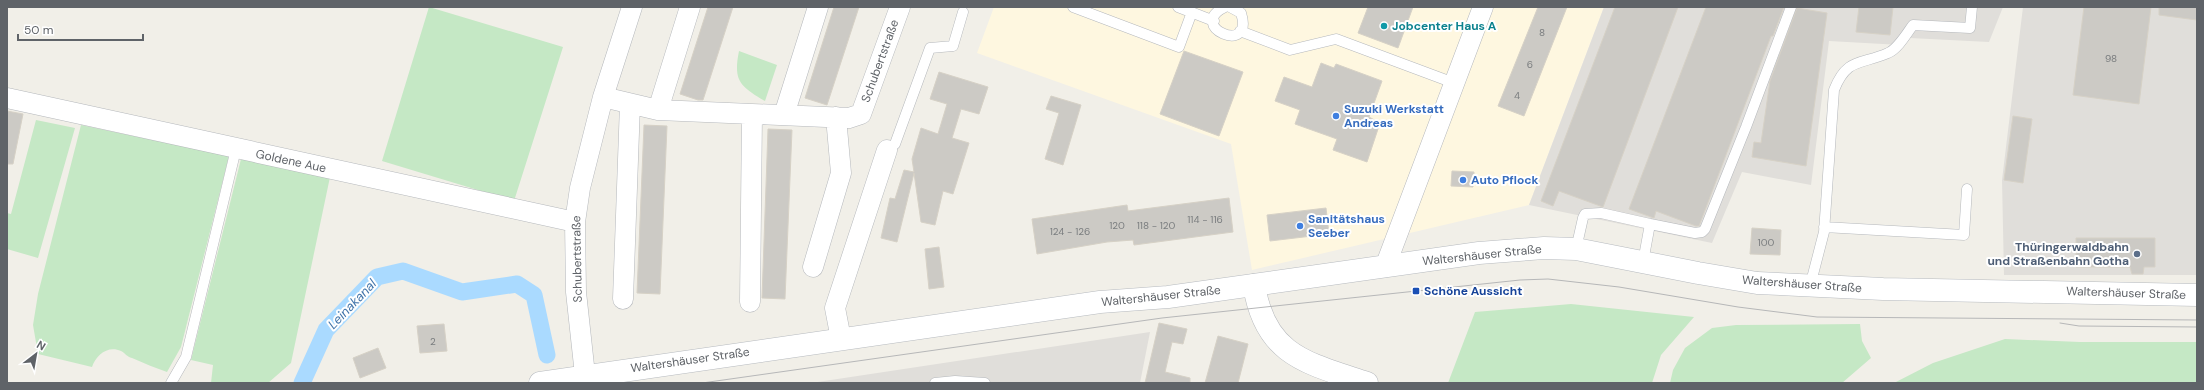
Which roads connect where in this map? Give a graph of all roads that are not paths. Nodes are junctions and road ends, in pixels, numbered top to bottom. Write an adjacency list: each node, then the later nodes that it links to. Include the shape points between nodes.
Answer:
1 (632, 7): 17 (street, Schubertstraße)
2 (690, 7): 20 (street)
3 (818, 7): 22 (street)
4 (900, 7): 23 (street, Schubertstraße, via 861,114 849,118)
5 (1073, 7): 13 (lane, via 1179,46)
6 (1178, 7): 13 (lane)
7 (1225, 7): 14 (lane, via 1218,10)
8 (1230, 7): 15 (lane, via 1241,13 1244,21)
9 (1483, 7): 16 (street)
10 (1791, 7): 28 (lane, via 1705,228 1702,232 1695,233)
11 (1972, 7): 29 (lane, via 1970,28 1913,25 1890,53 1860,60 1838,80 1834,90)
12 (963, 12): 25 (lane, via 953,46 930,48 895,144)
13 (1192, 12): 14 (lane)
14 (1214, 21): 15 (lane, via 1219,33 1227,37)
15 (1240, 31): 16 (lane, via 1290,50 1336,39)
16 (1454, 83): 33 (street)
17 (603, 97): 19 (street, Schubertstraße); 27 (street, Schubertstraße, via 580,188)
18 (7, 98): 24 (street, Goldene Aue)
19 (630, 104): 20 (street, Schubertstraße); 37 (street)
20 (658, 110): 21 (street, Schubertstraße)
21 (752, 114): 22 (street, Schubertstraße); 38 (street)
22 (784, 115): 23 (street, Schubertstraße)
23 (836, 117): 32 (street, via 841,173)
24 (236, 149): 27 (street, Goldene Aue); 42 (lane, via 186,357)
25 (887, 150): 39 (street, via 835,308)
26 (1967, 189): 29 (lane, via 1964,235)
27 (575, 222): 40 (street, Schubertstraße, via 576,292)
28 (1650, 224): 30 (lane, via 1601,213 1585,214); 31 (lane)
29 (1824, 227): 35 (lane)
30 (1576, 249): 31 (main road, Waltershäuser Straße); 33 (main road, Waltershäuser Straße, via 1544,248 1495,252)
31 (1644, 262): 35 (main road, Waltershäuser Straße, via 1757,283)
32 (813, 267)
33 (1385, 268): 34 (main road, Waltershäuser Straße)
34 (1254, 285): 39 (main road, Waltershäuser Straße, via 1168,297 1100,302); 41 (main road, via 1265,324 1279,344 1306,360)
35 (1810, 286): 36 (main road, Waltershäuser Straße)
36 (2197, 295)
37 (623, 299)
38 (750, 302)
39 (840, 339): 40 (main road, Waltershäuser Straße)
40 (585, 375): 43 (main road, Waltershäuser Straße)
41 (1356, 381)
42 (171, 383)
43 (540, 383)
44 (935, 383): 45 (lane, via 955,380)
45 (985, 383)

